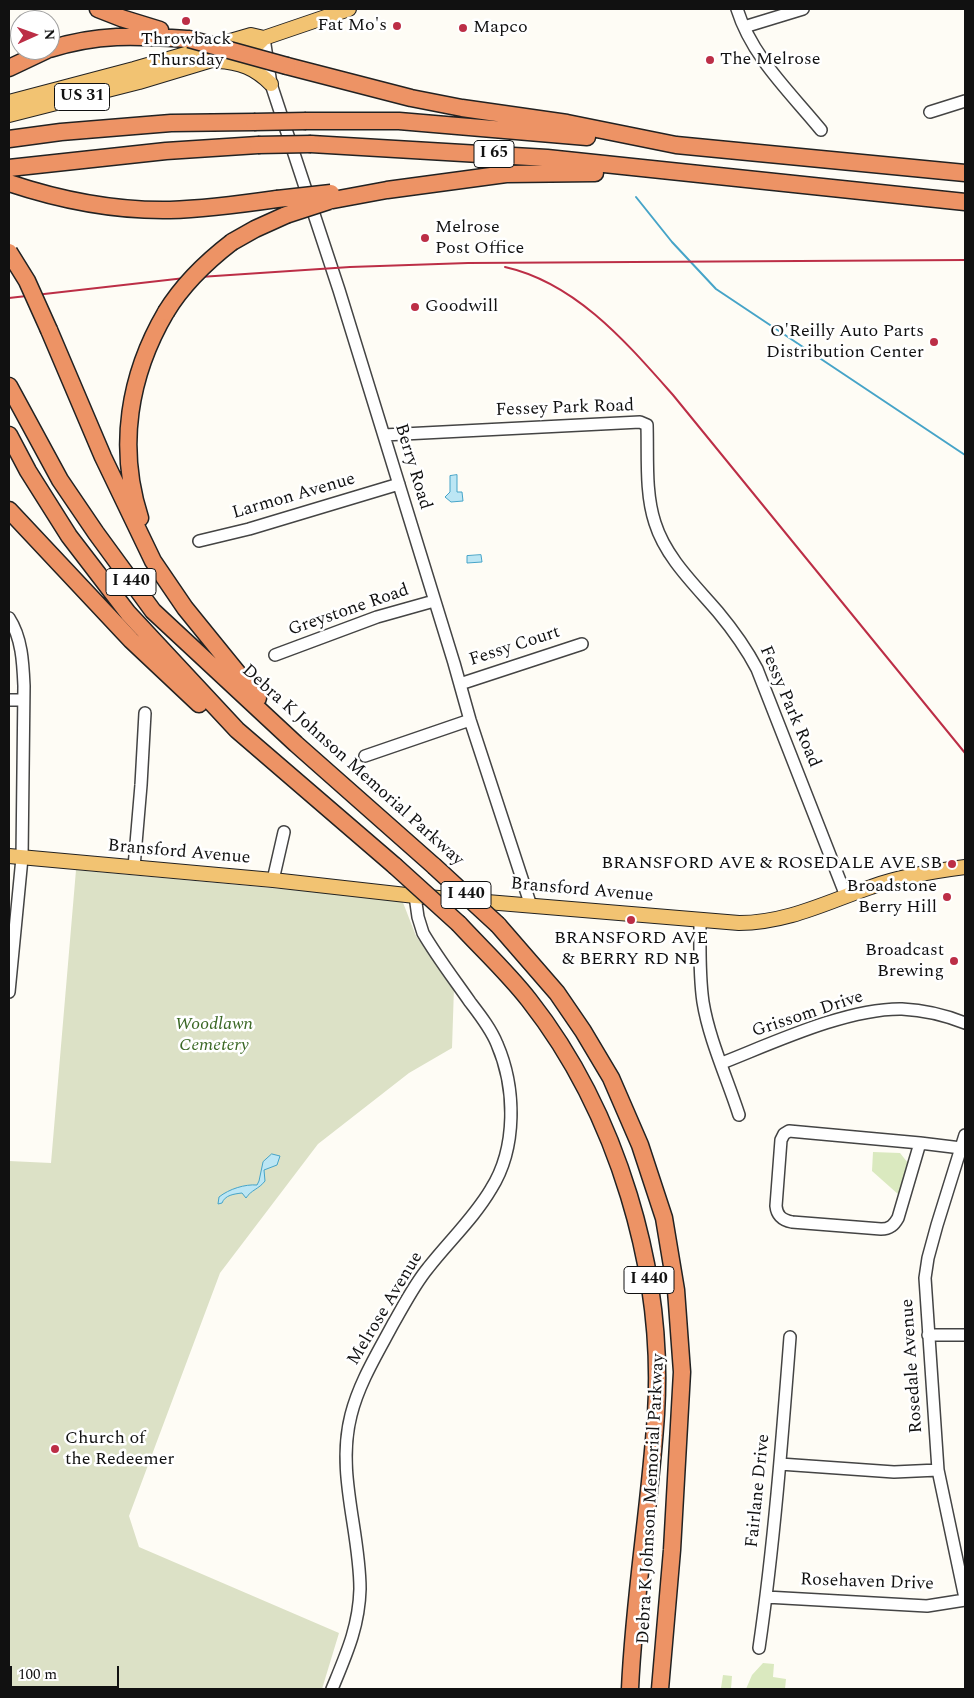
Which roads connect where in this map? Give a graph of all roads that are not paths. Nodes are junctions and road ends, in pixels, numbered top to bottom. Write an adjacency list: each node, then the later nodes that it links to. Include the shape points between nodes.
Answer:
1 (98, 9): 7 (highway)
2 (349, 9): 6 (main road, US 31)
3 (738, 9): 5 (street)
4 (803, 9): 5 (street)
5 (744, 27): 17 (street, via 763,60)
6 (264, 38): 10 (main road, US 31, via 255,47); 12 (street, Berry Road); 14 (main road, US 31, via 251,35)
7 (189, 39): 8 (highway, via 119,36 83,40); 19 (highway, bridge, via 411,98)
8 (60, 47)
9 (27, 60): 11 (highway)
10 (211, 60): 12 (main road, via 242,64); 16 (main road, US 31)
11 (9, 68)
12 (271, 84): 29 (street, Berry Road)
13 (965, 101): 15 (street)
14 (9, 102)
15 (930, 112)
16 (9, 115)
17 (821, 130)
18 (9, 139): 19 (highway, I 65, bridge, via 171,123 399,120)
19 (667, 143): 22 (highway, I 65)
20 (9, 168): 21 (highway, I 65, bridge, via 166,151 311,144 547,158)
21 (677, 173): 24 (highway, via 506,174); 25 (highway, I 65)
22 (965, 173)
23 (9, 183): 24 (highway, bridge, via 61,197 124,208 170,210)
24 (332, 197): 34 (highway, bridge, via 255,229 210,259 188,281 166,312 146,350 130,406 130,476 146,534)
25 (965, 202)
26 (9, 252): 34 (highway, bridge, via 27,281 132,519)
27 (9, 386): 45 (highway, Debra K Johnson Memorial Parkway / I 440, via 60,480 153,611)
28 (9, 435): 44 (highway, Debra K Johnson Memorial Parkway / I 440, via 49,505 106,587)
29 (384, 435): 30 (street, Berry Road); 32 (street, Fessey Park Road, via 640,422 648,425 649,489)
30 (399, 484): 33 (street, Larmon Avenue); 35 (street, Berry Road)
31 (9, 510): 44 (highway, via 158,667 216,718)
32 (655, 524): 53 (street, Fessy Park Road, via 669,553 731,628 757,668)
33 (199, 541)
34 (165, 577): 45 (highway, via 185,608)
35 (434, 601): 38 (street, Greystone Road, via 364,622); 39 (street, Berry Road)
36 (9, 618): 41 (street, via 21,651)
37 (582, 644): 39 (street, Fessy Court)
38 (275, 655)
39 (460, 684): 43 (street, Berry Road)
40 (9, 700): 41 (street)
41 (24, 700): 48 (street)
42 (144, 713): 49 (street)
43 (470, 720): 46 (street); 54 (street, Berry Road)
44 (237, 730): 73 (highway, Debra K Johnson Memorial Parkway / I 440, bridge, via 459,924 529,999 586,1088 615,1155 628,1191 651,1294 656,1383 656,1414)
45 (296, 744): 74 (highway, Debra K Johnson Memorial Parkway / I 440, bridge, via 498,925 557,993 611,1078 640,1145 664,1218 676,1290 682,1372)
46 (365, 756)
47 (284, 832): 51 (street)
48 (16, 857): 49 (main road, Bransford Avenue); 56 (street)
49 (134, 867): 51 (main road, Bransford Avenue)
50 (965, 867): 53 (main road, Bransford Avenue, via 912,876)
51 (273, 880): 52 (main road, Bransford Avenue)
52 (415, 896): 54 (main road, Bransford Avenue); 72 (street, Melrose Avenue, via 422,933 497,1043 509,1087 509,1136 491,1190 422,1276 374,1359 355,1401 346,1448 347,1490 360,1590 354,1637)
53 (846, 896): 55 (main road, Bransford Avenue, via 774,921 739,924)
54 (531, 906): 55 (main road, Bransford Avenue)
55 (700, 921): 59 (street, via 703,1003)
56 (10, 964): 57 (street)
57 (9, 992)
58 (965, 1023): 59 (street, Grissom Drive, via 914,1010 860,1014)
59 (722, 1063): 60 (street)
60 (739, 1115)
61 (965, 1135): 63 (street, Rosedale Avenue)
62 (920, 1143): 62 (street, via 796,1131 786,1133 781,1140 778,1214 783,1220 792,1222 890,1228 898,1218); 63 (street)
63 (961, 1148): 64 (street, Rosedale Avenue, via 927,1263)
64 (928, 1335): 65 (street); 68 (street, Rosedale Avenue)
65 (965, 1335)
66 (790, 1337): 67 (street, Fairlane Drive)
67 (780, 1464): 68 (street, via 894,1472); 69 (street, Fairlane Drive)
68 (938, 1470): 70 (street, Rosedale Avenue)
69 (766, 1597): 70 (street, Rosehaven Drive, via 927,1606); 71 (street, Fairlane Drive)
70 (965, 1599)
71 (759, 1648)
72 (332, 1689)
73 (630, 1689)
74 (660, 1689)

